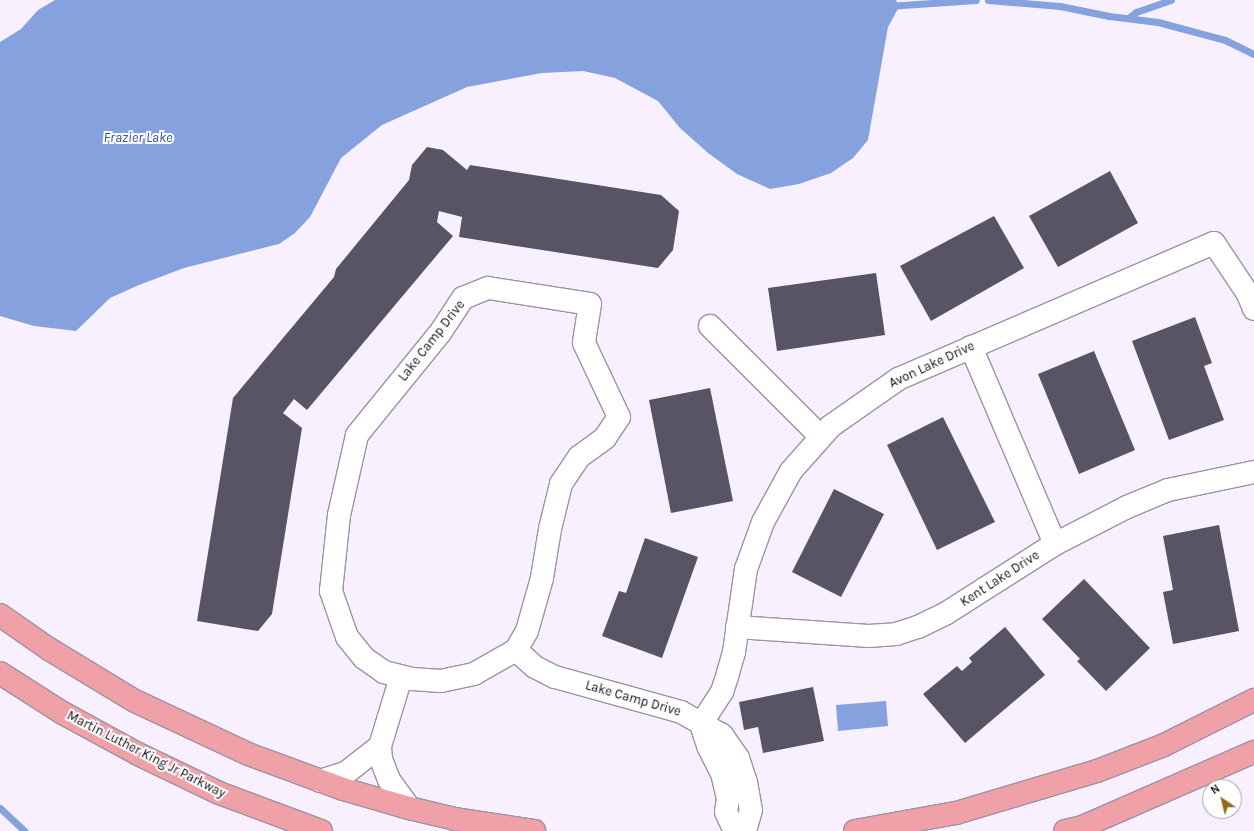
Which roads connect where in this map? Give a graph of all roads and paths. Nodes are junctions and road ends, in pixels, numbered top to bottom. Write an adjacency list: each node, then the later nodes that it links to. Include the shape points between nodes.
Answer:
1 (1254, 309): 3 (street, Avon Lake Drive, via 1244,288 1214,243)
2 (710, 326): 4 (street)
3 (972, 347): 4 (street, Avon Lake Drive, via 898,379); 6 (street)
4 (820, 436): 8 (street, Avon Lake Drive, via 791,471 762,522 746,569)
5 (1254, 472): 6 (street, Kent Lake Drive, via 1168,490 1127,507)
6 (1055, 544): 8 (street, Kent Lake Drive, via 945,614 896,634 868,636)
7 (0, 615): 16 (main road, via 49,649 135,701 248,754)
8 (737, 627): 13 (street, Avon Lake Drive, via 734,652 722,692)
9 (516, 650): 11 (street, Lake Camp Drive, via 474,674 441,681); 11 (street, Lake Camp Drive, via 527,631 542,578 561,484 578,457 605,438 620,417 584,343 590,304 488,288 463,298 440,333 358,435 347,474 339,515 331,591 347,637 360,653 384,672); 13 (street, Lake Camp Drive, via 535,667 555,677 682,712)
10 (0, 673): 18 (main road, Martin Luther King Jr Parkway, via 61,712 138,754 219,793)
11 (401, 677): 14 (street)
12 (1254, 700): 22 (main road, via 1164,745 1097,771 956,813)
13 (701, 724): 20 (street, via 708,746 722,773 728,799 726,812); 21 (street, Lake Camp Drive, via 722,735 738,758 751,810)
14 (380, 746): 16 (street, via 347,772); 17 (street, via 381,758 389,780)
15 (1254, 752): 23 (main road)
16 (320, 781): 17 (main road)
17 (409, 808): 19 (main road, via 455,819)
18 (321, 831)
19 (534, 831)
20 (736, 831)
21 (744, 831)
22 (855, 831)
23 (1065, 831)

